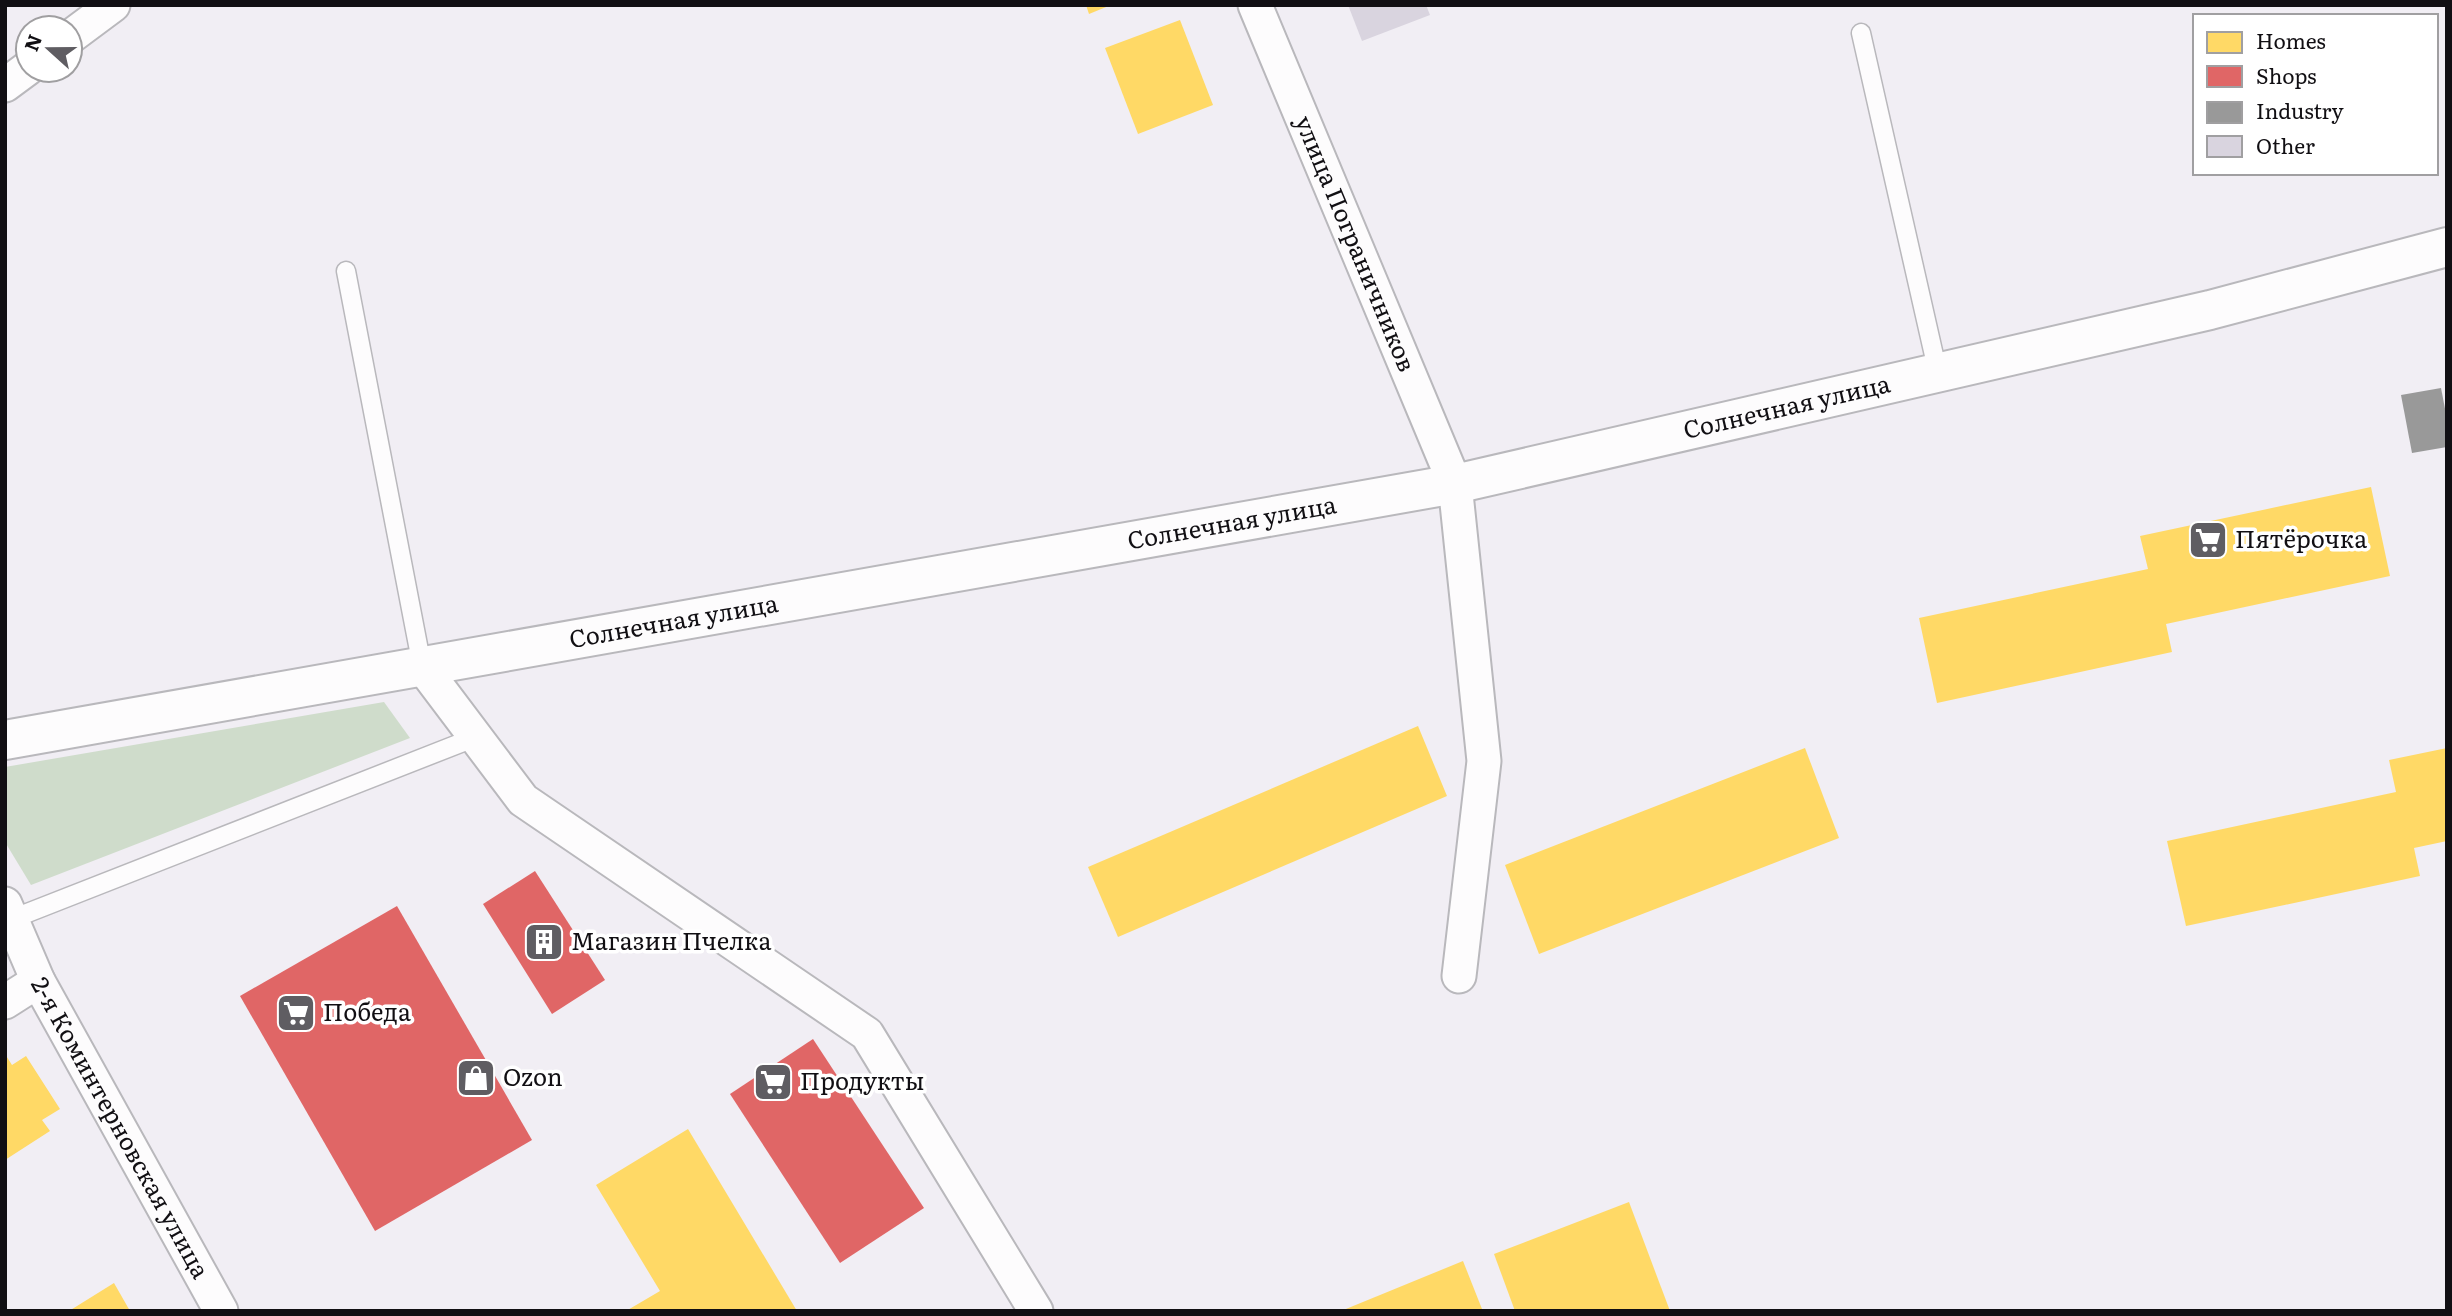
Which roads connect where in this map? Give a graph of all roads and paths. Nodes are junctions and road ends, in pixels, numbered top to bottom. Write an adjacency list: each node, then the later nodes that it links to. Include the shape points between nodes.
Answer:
1 (113, 5): 3 (street)
2 (1255, 5): 8 (street, улица Пограничников)
3 (84, 27)
4 (1861, 33): 7 (lane)
5 (2447, 247): 7 (street, Солнечная улица, via 2210,310)
6 (346, 271): 9 (lane)
7 (1938, 373): 8 (street, Солнечная улица)
8 (1455, 484): 9 (street, Солнечная улица); 13 (street, улица Пограничников, via 1484,761)
9 (422, 666): 10 (street); 11 (street, Солнечная улица)
10 (476, 737): 12 (lane); 17 (street, via 523,800 867,1034)
11 (5, 740)
12 (8, 912): 14 (street, 2-я Коминтерновская улица)
13 (1459, 976)
14 (38, 981): 15 (street); 16 (street, 2-я Коминтерновская улица)
15 (5, 1003)
16 (221, 1311)
17 (1036, 1311)

